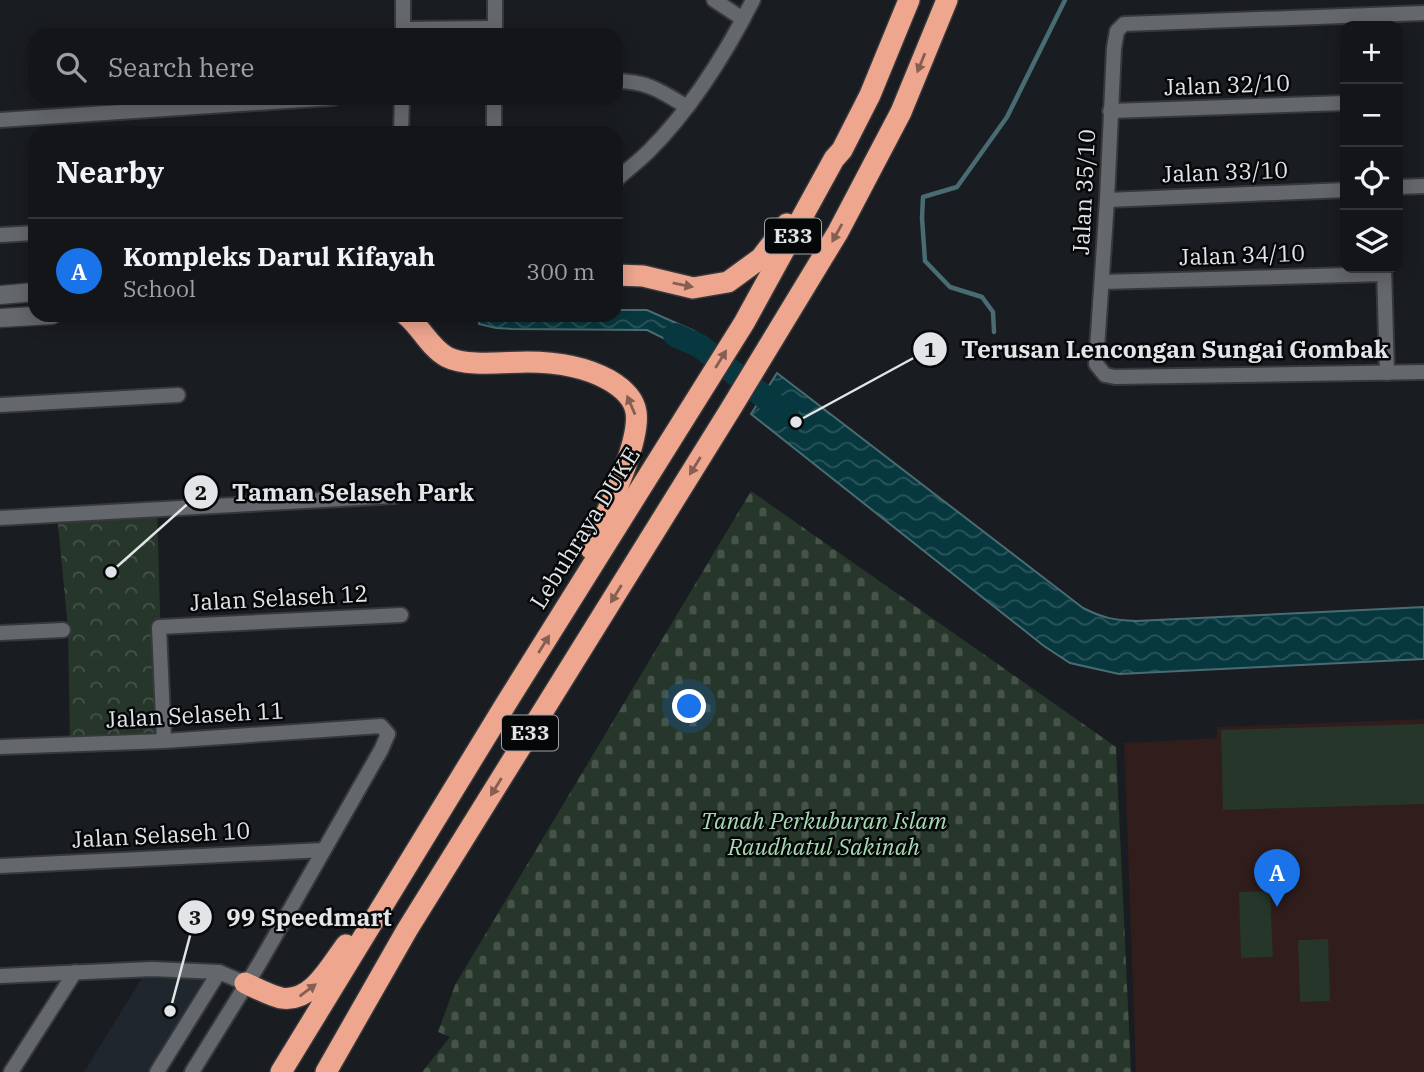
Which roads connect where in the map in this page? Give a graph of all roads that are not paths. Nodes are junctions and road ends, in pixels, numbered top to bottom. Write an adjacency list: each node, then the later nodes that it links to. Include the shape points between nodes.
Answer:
1 (403, 0): 10 (street)
2 (495, 0): 11 (street)
3 (714, 0): 8 (street)
4 (753, 0): 8 (street)
5 (909, 0): 22 (highway, Lebuhraya DUKE / E33, via 870,95)
6 (947, 0): 62 (highway, E33, one-way to 62, via 901,112 838,232 407,930)
7 (1424, 13): 9 (street)
8 (743, 19): 17 (street)
9 (1375, 20): 18 (street, Jalan 35/10, via 1124,24 1117,31 1114,48)
10 (403, 28)
11 (495, 28)
12 (623, 81): 17 (street, via 656,87)
13 (1340, 103): 18 (street, Jalan 32/10)
14 (227, 105): 19 (street)
15 (402, 105): 20 (street)
16 (495, 105): 21 (street)
17 (687, 107): 23 (street)
18 (1110, 111): 27 (street, Jalan 35/10)
19 (0, 120)
20 (401, 126)
21 (494, 126)
22 (834, 159): 32 (highway, one-way to 22, via 693,288 728,282 761,258); 45 (highway, Lebuhraya DUKE / E33, one-way to 22, via 744,323)
23 (623, 174)
24 (1424, 186): 25 (street)
25 (1403, 187)
26 (1340, 190): 27 (street, Jalan 33/10)
27 (1107, 200): 33 (street, Jalan 35/10)
28 (28, 233): 29 (street)
29 (0, 235)
30 (1340, 273): 33 (street, Jalan 34/10)
31 (1384, 273): 40 (street)
32 (623, 275)
33 (1102, 282): 40 (street, Jalan 35/10, via 1096,365 1105,375)
34 (28, 293): 35 (street)
35 (0, 295)
36 (28, 316): 37 (street)
37 (0, 318)
38 (416, 322): 45 (highway, one-way to 38, via 633,444 633,402 617,385 585,369 545,362 449,358)
39 (1424, 372): 40 (street)
40 (1387, 373)
41 (178, 395): 42 (street)
42 (0, 405)
43 (395, 496): 44 (street)
44 (0, 518)
45 (567, 606): 53 (highway, Lebuhraya DUKE / E33, one-way to 45)
46 (401, 615): 49 (street, Jalan Selaseh 12, via 159,627)
47 (63, 630): 48 (street)
48 (0, 633)
49 (164, 741): 50 (street, Jalan Selaseh 11); 51 (street, Jalan Selaseh 11, via 381,726 387,734 381,750)
50 (0, 747)
51 (324, 850): 52 (street, Jalan Selaseh 10); 57 (street)
52 (0, 866)
53 (404, 871): 57 (highway, one-way to 53, via 282,998 312,990); 61 (highway, Lebuhraya DUKE / E33)
54 (75, 972): 55 (street); 56 (street); 58 (street)
55 (219, 972): 57 (street); 59 (street)
56 (0, 976)
57 (245, 983): 60 (street)
58 (11, 1072)
59 (157, 1072)
60 (192, 1072)
61 (281, 1072)
62 (326, 1072)

